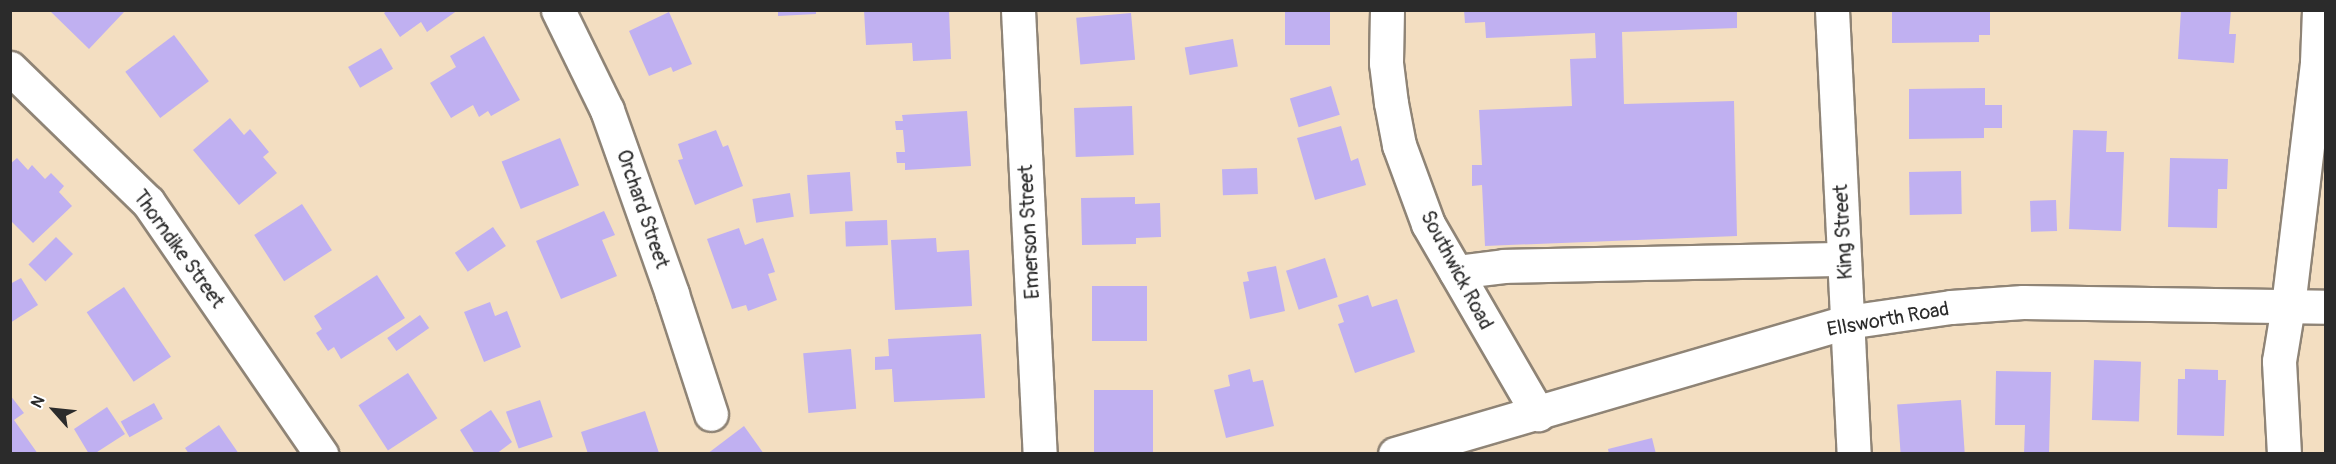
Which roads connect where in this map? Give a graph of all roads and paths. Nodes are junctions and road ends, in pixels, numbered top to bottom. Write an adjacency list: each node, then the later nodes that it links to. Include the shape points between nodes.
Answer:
1 (558, 10): 12 (street, Orchard Street, via 607,110)
2 (1018, 10): 15 (street, Emerson Street)
3 (1387, 10): 8 (street, Southwick Road, via 1386,63 1400,145 1428,224)
4 (1832, 10): 7 (street, King Street)
5 (2319, 10): 9 (street, via 2317,62)
6 (10, 68): 14 (street, Thorndike Street, via 148,202)
7 (1844, 259): 8 (street, via 1504,266); 11 (street, King Street)
8 (1456, 272): 13 (street, Southwick Road)
9 (2288, 306): 10 (street, Ellsworth Road); 11 (street, Ellsworth Road, via 2023,302 1951,307); 18 (street, via 2279,361)
10 (2325, 307)
11 (1847, 322): 13 (street, Ellsworth Road); 17 (street, King Street)
12 (711, 414)
13 (1538, 414): 16 (street, Ellsworth Road)
14 (321, 453)
15 (1040, 453)
16 (1395, 453)
17 (1854, 453)
18 (2284, 453)

